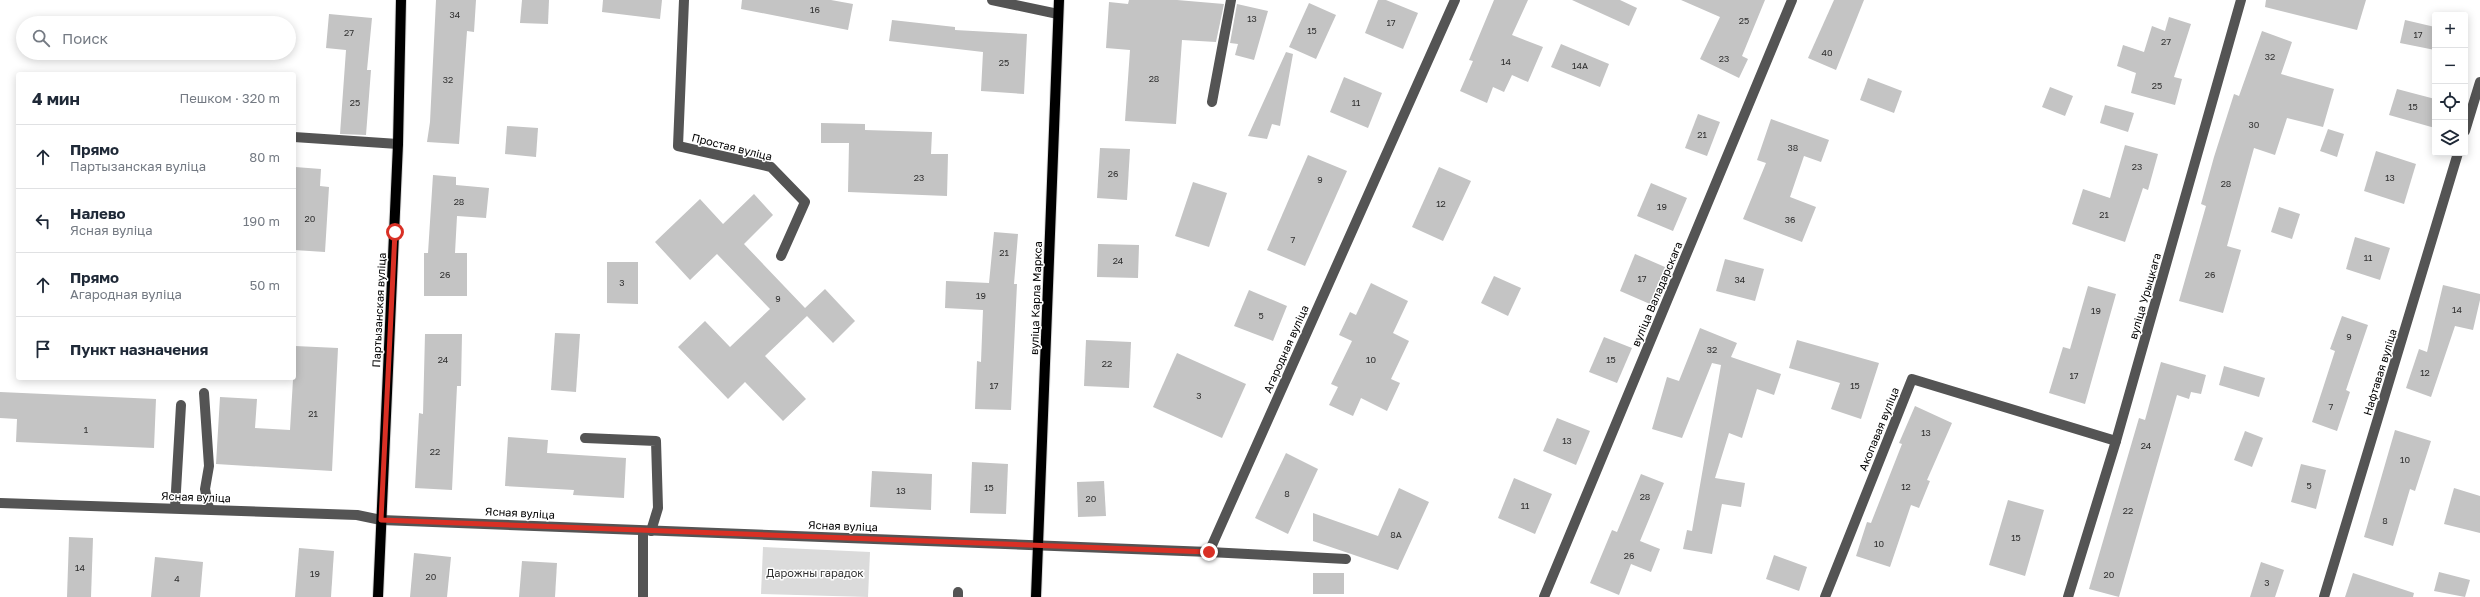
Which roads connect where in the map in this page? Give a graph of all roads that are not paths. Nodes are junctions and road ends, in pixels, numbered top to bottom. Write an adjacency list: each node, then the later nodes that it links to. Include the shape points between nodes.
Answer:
1 (401, 0): 14 (main road, Партызанская вуліца)
2 (684, 0): 16 (street, Простая вуліца, via 678,146 771,167 805,202)
3 (992, 0): 9 (street)
4 (1059, 0): 9 (main road, вуліца Карла Маркса)
5 (1231, 0): 11 (street)
6 (1455, 0): 27 (street, Агародная вуліца)
7 (1792, 0): 32 (street, вуліца Валадарскага)
8 (2241, 0): 20 (street, вуліца Урыцкага)
9 (1058, 14): 26 (main road, вуліца Карла Маркса)
10 (2480, 82): 12 (street)
11 (1212, 102)
12 (2468, 121)
13 (296, 137): 14 (street)
14 (398, 144): 24 (main road, Партызанская вуліца)
15 (2457, 156): 35 (street, Нафтавая вуліца)
16 (781, 256)
17 (204, 393): 23 (street, via 209,466 205,489)
18 (181, 405): 22 (street)
19 (585, 438): 25 (street, via 656,441 658,508)
20 (2116, 441): 33 (street, Акопавая вуліца, via 1912,379); 34 (street, вуліца Урыцкага)
21 (0, 503): 22 (street, Ясная вуліца)
22 (175, 508): 23 (street, Ясная вуліца)
23 (209, 509): 24 (street, Ясная вуліца, via 356,515)
24 (381, 520): 25 (street, Ясная вуліца); 29 (main road, Партызанская вуліца)
25 (647, 531): 26 (street, Ясная вуліца); 30 (street)
26 (1039, 546): 27 (street); 31 (main road, вуліца Карла Маркса)
27 (1209, 552): 28 (street)
28 (1346, 559)
29 (378, 597)
30 (643, 597)
31 (1036, 597)
32 (1544, 597)
33 (1825, 597)
34 (2068, 597)
35 (2324, 597)

